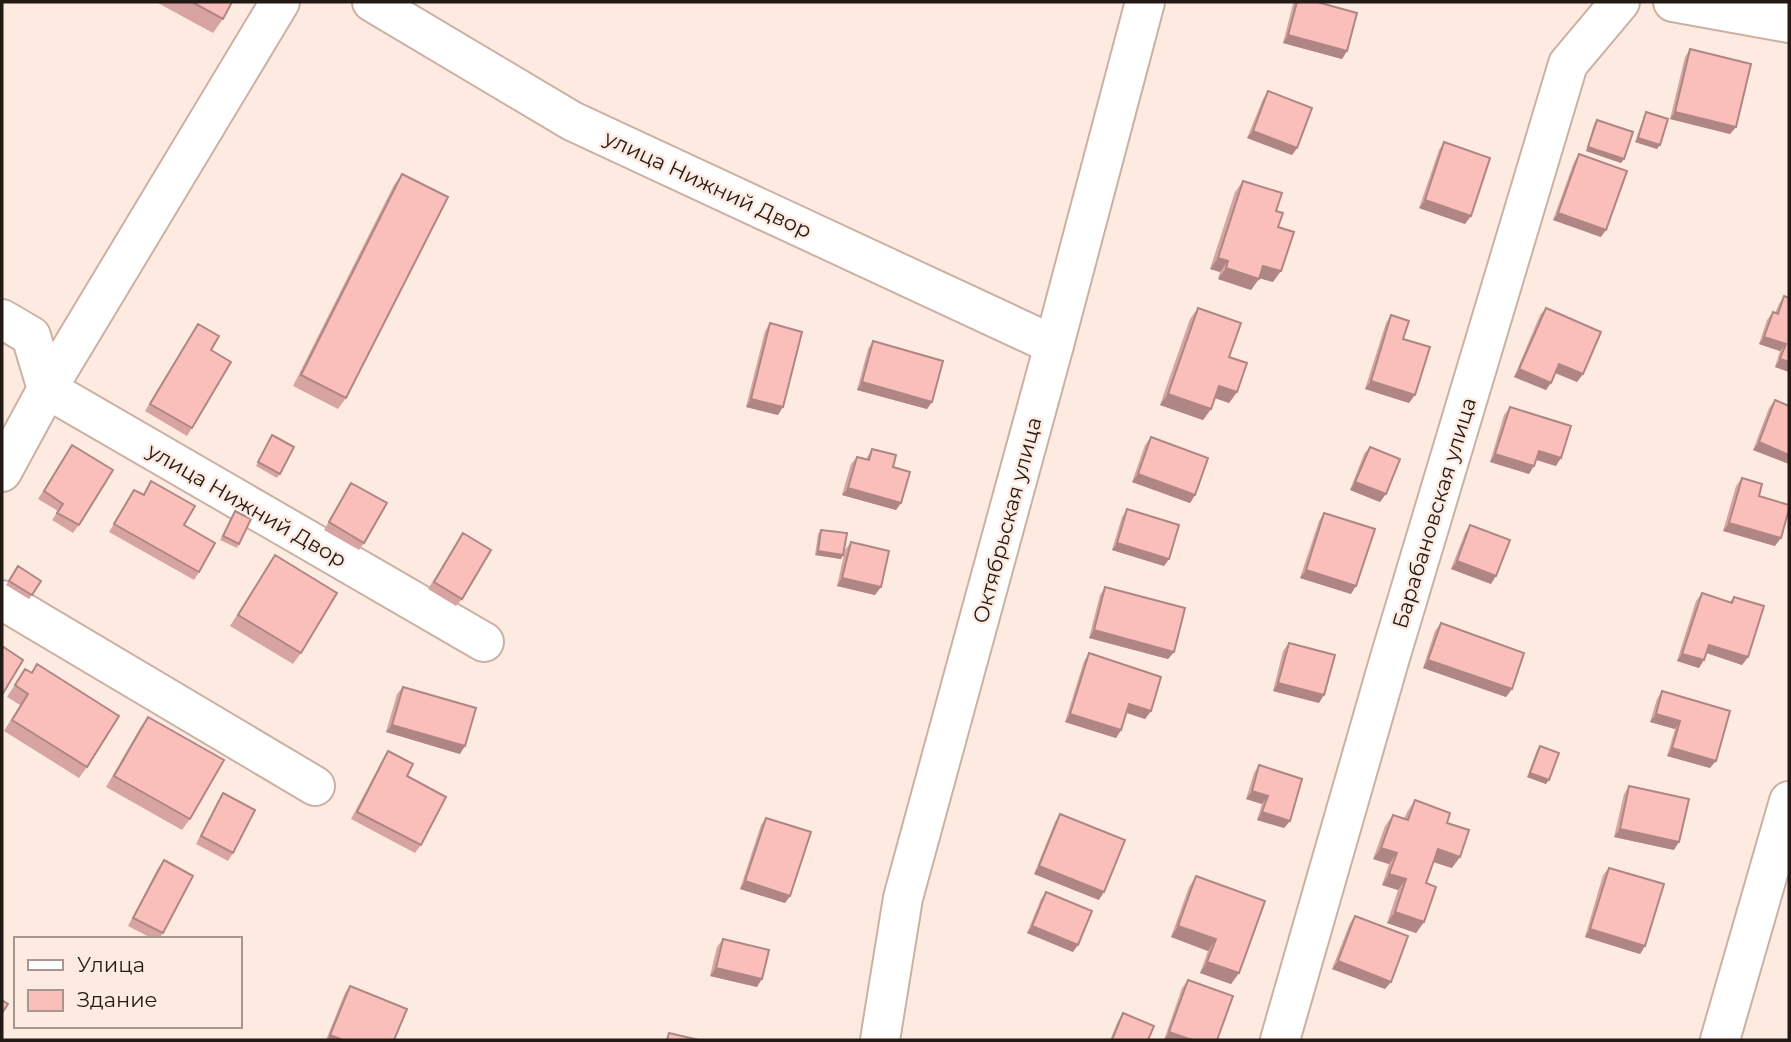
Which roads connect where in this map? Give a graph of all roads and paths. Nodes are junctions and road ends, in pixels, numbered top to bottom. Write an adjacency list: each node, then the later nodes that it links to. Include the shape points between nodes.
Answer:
1 (280, 2): 9 (street)
2 (372, 2): 8 (street, улица Нижний Двор, via 572,121)
3 (1145, 2): 8 (street, Октябрьская улица)
4 (1620, 2): 16 (street, Барабановская улица, via 1568,64)
5 (1673, 2): 6 (street)
6 (1789, 23)
7 (2, 318): 9 (street, via 31,336)
8 (1054, 345): 15 (street, Октябрьская улица, via 903,898)
9 (47, 389): 10 (street); 12 (street, улица Нижний Двор)
10 (2, 472)
11 (2, 600): 13 (street)
12 (484, 642)
13 (315, 786)
14 (1789, 801): 17 (street)
15 (880, 1040)
16 (1280, 1040)
17 (1720, 1040)

